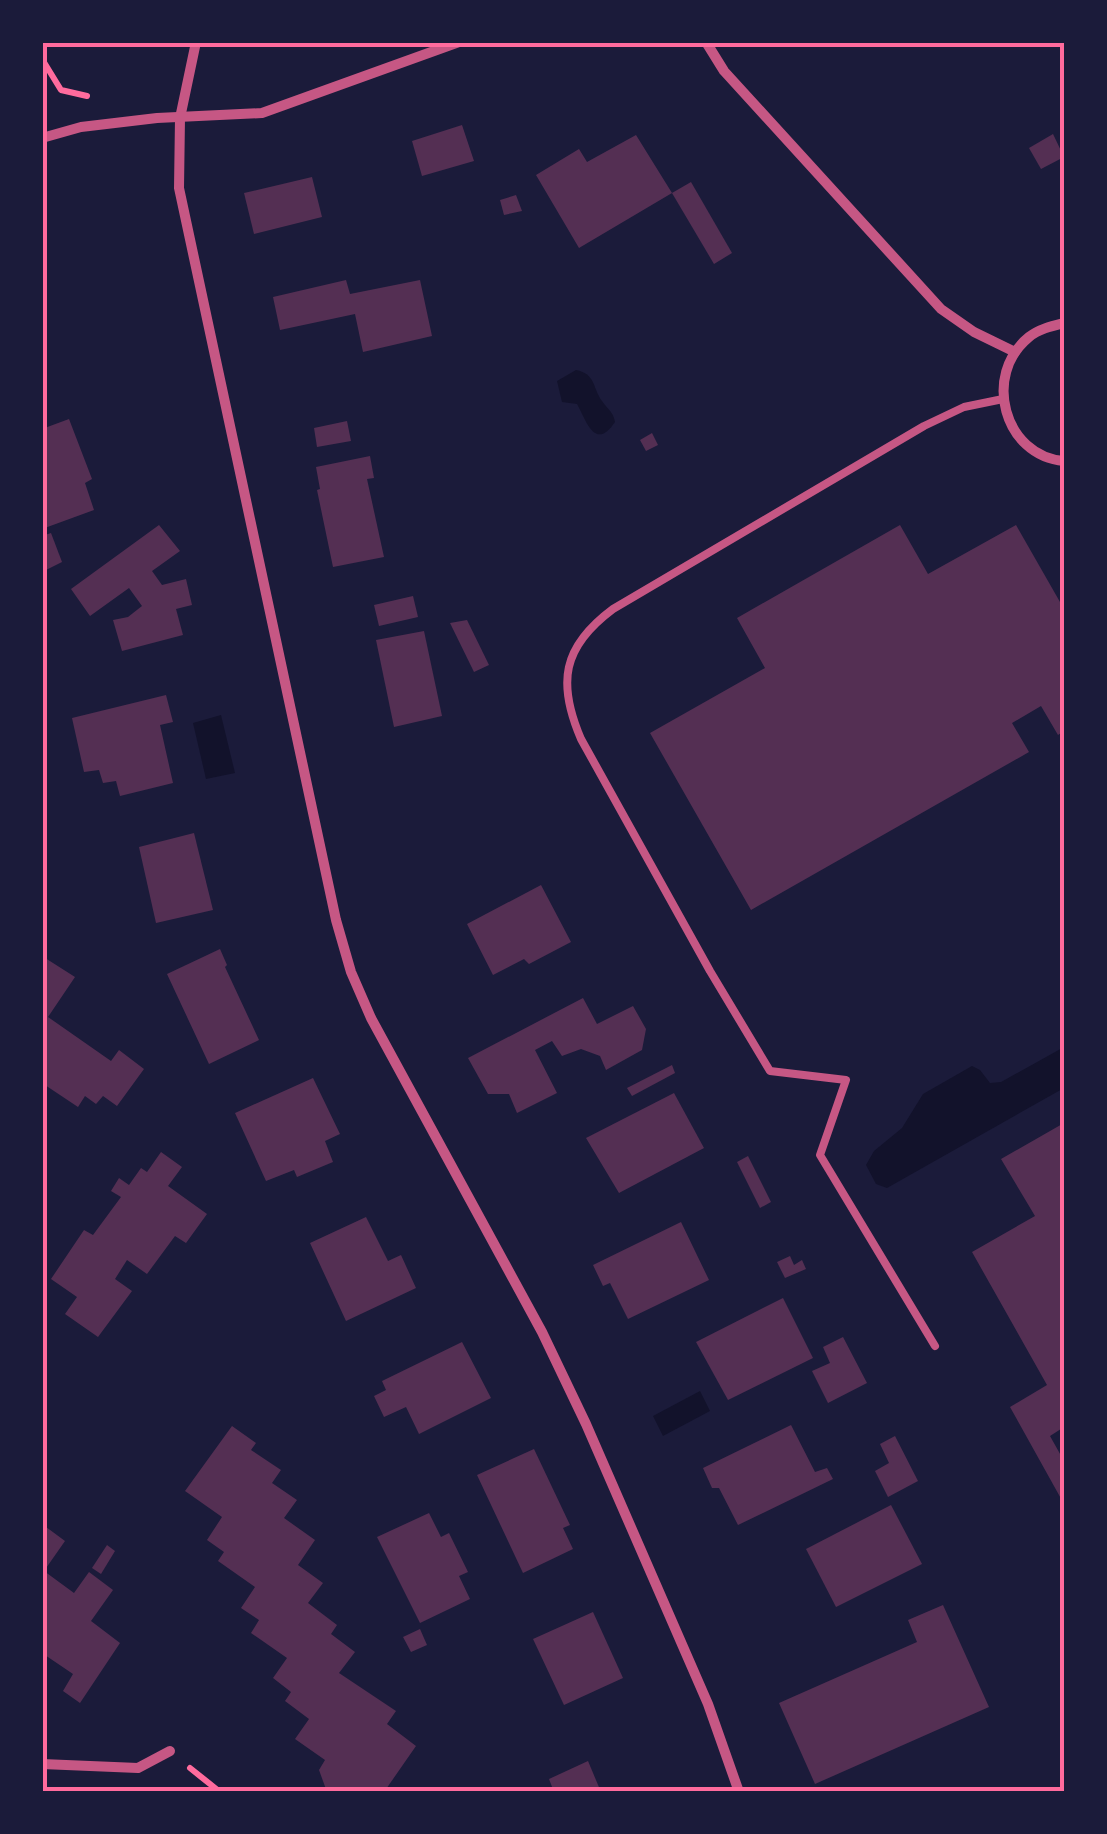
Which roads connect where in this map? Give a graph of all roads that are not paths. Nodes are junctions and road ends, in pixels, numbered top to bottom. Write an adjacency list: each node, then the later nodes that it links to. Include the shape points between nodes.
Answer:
1 (196, 42): 4 (street)
2 (459, 42): 4 (street, via 262,112)
3 (706, 42): 7 (street, via 724,71 941,308)
4 (180, 118): 5 (street); 13 (street, via 179,188 351,972 586,1424)
5 (42, 138)
6 (1064, 323): 7 (street, via 1028,338)
7 (1015, 352): 8 (street)
8 (1002, 399): 9 (street, via 1020,438); 10 (lane, via 964,406 924,426 613,609 594,622 566,676 581,739 770,1071 846,1080 820,1155)
9 (1064, 461)
10 (935, 1346)
11 (170, 1751): 12 (street, via 138,1768)
12 (42, 1764)
13 (740, 1792)

